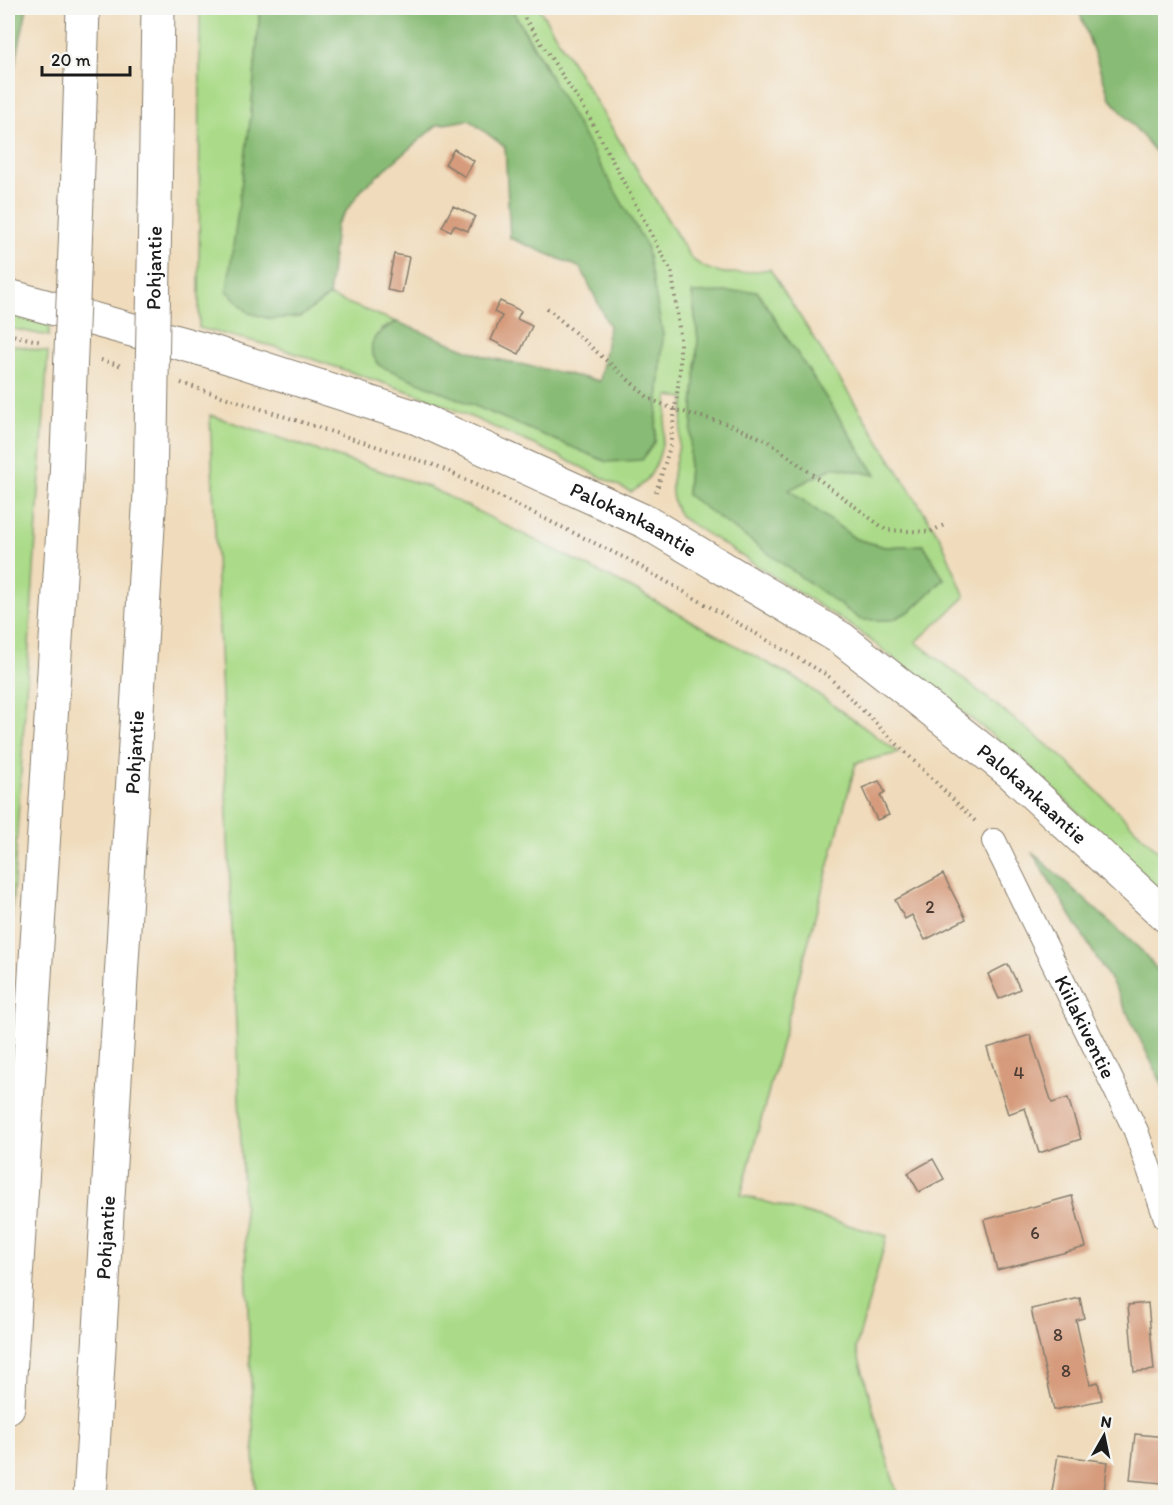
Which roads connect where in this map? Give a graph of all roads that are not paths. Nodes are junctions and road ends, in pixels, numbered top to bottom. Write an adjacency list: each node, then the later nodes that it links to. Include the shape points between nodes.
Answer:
1 (83, 8): 7 (main road, bridge, via 66,480)
2 (158, 8): 8 (main road, Pohjantie, bridge, via 150,493)
3 (8, 296): 5 (main road, Palokankaantie, via 209,351 415,417 646,522 842,639 1009,771)
4 (994, 841): 6 (street, Kiilakiventie, via 1136,1131)
5 (1166, 916)
6 (1166, 1218)
7 (8, 1407)
8 (90, 1497)

